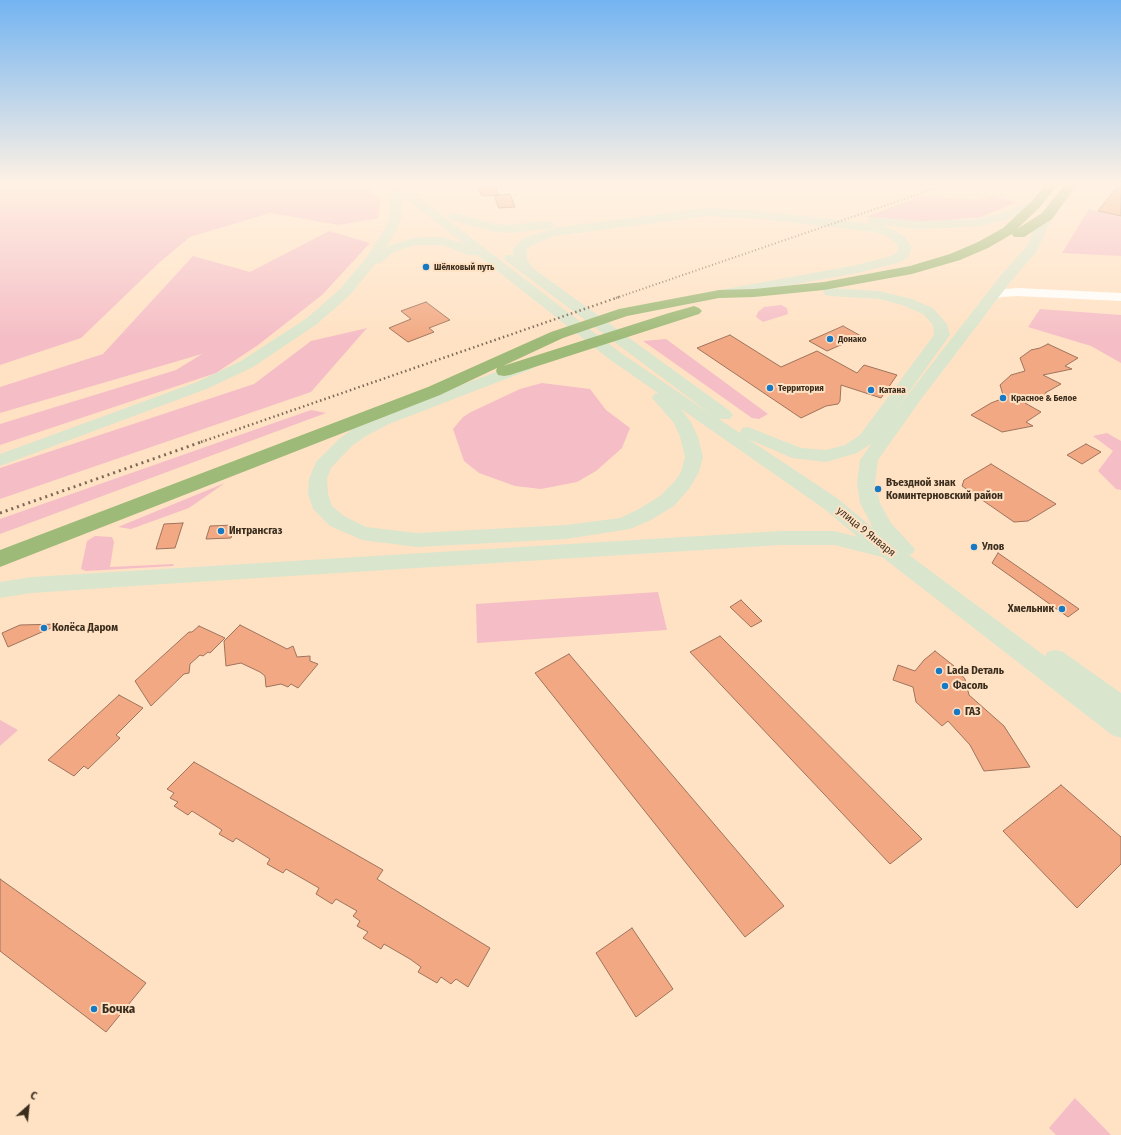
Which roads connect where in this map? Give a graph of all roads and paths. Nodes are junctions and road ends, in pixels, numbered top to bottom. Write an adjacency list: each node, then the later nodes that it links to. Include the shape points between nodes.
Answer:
1 (387, 235): 12 (main road)
2 (463, 235): 9 (main road)
3 (478, 235): 10 (main road)
4 (545, 235): 10 (main road, via 527,242 520,249 520,260)
5 (893, 235): 15 (main road, via 906,248 896,259 832,274)
6 (1001, 235): 15 (highway, via 955,257 912,270 824,286)
7 (1016, 235): 13 (highway, via 959,264 923,276)
8 (1038, 235): 11 (main road, via 1032,248)
9 (500, 267): 12 (main road, via 460,246 439,241 417,241 400,244 386,251); 18 (main road, via 528,290)
10 (529, 272): 18 (main road, via 548,285)
11 (1006, 278): 14 (street, via 1020,288); 16 (main road)
12 (357, 279): 22 (main road, via 312,321 236,370 159,403)
13 (830, 292): 19 (highway, via 741,302 674,316); 21 (main road, via 879,294 907,302 928,311 940,324 942,335 866,439 851,449 826,456 798,454)
14 (1034, 293): 16 (street, via 1006,292); 17 (street)
15 (719, 294): 20 (highway, via 624,312 557,335)
16 (992, 296): 23 (main road, via 869,460 866,483 870,503)
17 (1121, 297)
18 (614, 348): 19 (main road, via 621,367 673,410 682,422 694,457 690,472 682,486 666,501 644,515 623,524 598,529 488,538 417,540 385,538 362,533 337,521 324,509 318,494 318,479 323,466 346,442 360,432 383,420); 21 (main road); 23 (main road, улица 9 Января)
19 (535, 362): 20 (highway)
20 (434, 391): 24 (highway)
21 (748, 432): 23 (main road, улица 9 Января, via 840,496)
22 (0, 460)
23 (898, 551): 25 (main road, via 834,538 781,538 156,576 32,585); 26 (main road, улица 9 Января); 27 (main road, улица 9 Января, via 976,616)
24 (0, 559)
25 (0, 590)
26 (1121, 707)
27 (1121, 727)

